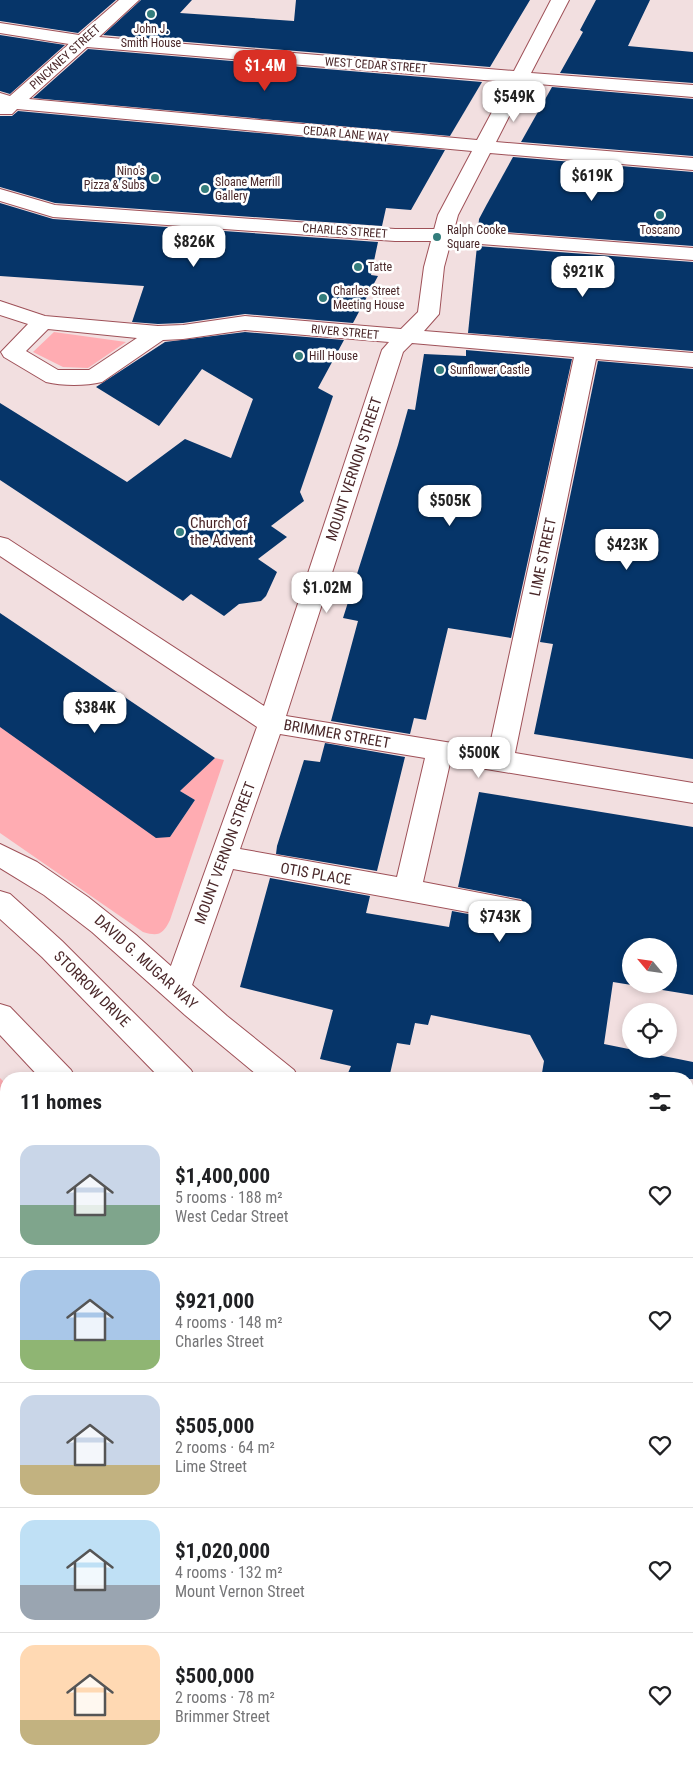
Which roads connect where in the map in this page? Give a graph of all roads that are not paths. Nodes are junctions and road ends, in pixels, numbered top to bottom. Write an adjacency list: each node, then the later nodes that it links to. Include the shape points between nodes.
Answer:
1 (130, 0): 4 (main road, PINCKNEY STREET)
2 (560, 0): 5 (main road, MOUNT VERNON STREET)
3 (0, 28): 4 (main road, WEST CEDAR STREET)
4 (82, 41): 5 (main road, WEST CEDAR STREET); 7 (main road, PINCKNEY STREET)
5 (520, 76): 6 (main road, WEST CEDAR STREET); 8 (main road, MOUNT VERNON STREET)
6 (693, 91)
7 (5, 106): 8 (main road, CEDAR LANE WAY)
8 (482, 147): 9 (main road, CEDAR LANE WAY); 11 (main road, MOUNT VERNON STREET)
9 (693, 164)
10 (0, 195): 11 (main road, CHARLES STREET, via 53,211)
11 (441, 235): 12 (main road, CHARLES STREET); 16 (main road, MOUNT VERNON STREET, via 428,314)
12 (693, 254)
13 (0, 308): 14 (main road, RIVER STREET)
14 (43, 322): 15 (main road, RIVER STREET); 15 (main road, via 12,352 54,377 94,377)
15 (158, 333): 16 (main road, RIVER STREET, via 245,323)
16 (405, 336): 17 (main road, RIVER STREET); 20 (main road, MOUNT VERNON STREET, via 393,350)
17 (586, 353): 18 (main road, RIVER STREET); 22 (main road, LIME STREET)
18 (693, 360)
19 (0, 545): 20 (main road, BRIMMER STREET)
20 (271, 723): 21 (main road, BRIMMER STREET); 25 (main road, MOUNT VERNON STREET)
21 (439, 752): 22 (main road, BRIMMER STREET); 26 (main road)
22 (500, 761): 23 (main road, BRIMMER STREET)
23 (693, 793)
24 (0, 855): 29 (main road, DAVID G. MUGAR WAY, via 70,897)
25 (225, 857): 26 (main road, OTIS PLACE); 29 (main road, MOUNT VERNON STREET)
26 (408, 889): 28 (main road, OTIS PLACE)
27 (0, 902): 31 (main road, STORROW DRIVE, via 52,949)
28 (511, 909)
29 (177, 988): 33 (main road, DAVID G. MUGAR WAY)
30 (0, 1016): 32 (main road)
31 (172, 1069)
32 (54, 1072)
33 (276, 1072)

